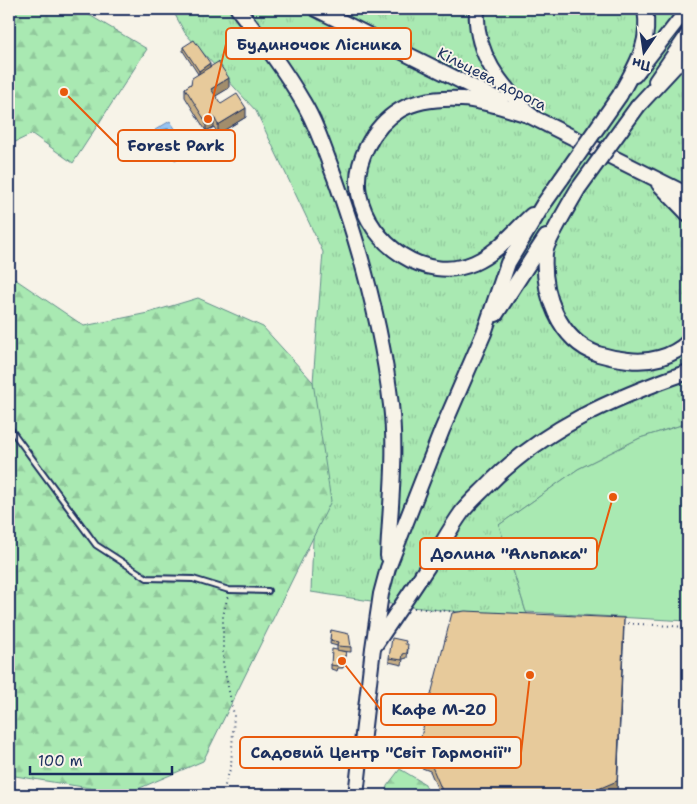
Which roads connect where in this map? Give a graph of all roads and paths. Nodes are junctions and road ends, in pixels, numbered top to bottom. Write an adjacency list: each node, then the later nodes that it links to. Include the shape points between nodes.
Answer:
1 (238, 9): 21 (highway, via 284,70 304,103 321,140 366,277 391,406 393,452)
2 (316, 9): 10 (highway, Кільцева дорога)
3 (476, 9): 10 (highway, via 478,36 488,64 503,86)
4 (645, 9): 8 (highway, via 647,33 644,48)
5 (687, 9): 8 (main road)
6 (688, 33): 9 (main road)
7 (688, 52): 9 (highway)
8 (620, 95): 15 (highway, bridge)
9 (638, 106): 13 (highway, bridge)
10 (532, 116): 11 (highway, Кільцева дорога); 15 (highway, via 463,99 412,104 384,123 371,140 360,169 359,193 366,217 387,244 410,260 431,268 472,264 492,253)
11 (654, 178): 12 (highway); 14 (highway); 16 (highway)
12 (688, 188)
13 (578, 189): 17 (highway); 18 (highway, via 545,250 546,284 557,317 583,346 598,354 617,358 652,360 670,355)
14 (688, 195)
15 (543, 205): 17 (highway, via 508,263)
16 (688, 214)
17 (484, 333): 21 (highway)
18 (688, 342)
19 (688, 372): 24 (highway, via 596,409 544,437 519,456 463,511)
20 (9, 427): 22 (lane, via 96,545 147,578 193,579)
21 (388, 568): 28 (highway)
22 (229, 590): 23 (lane); 29 (path, via 223,616 223,663 234,715 231,766)
23 (268, 591)
24 (402, 606): 25 (path); 28 (highway)
25 (461, 612)
26 (619, 623): 27 (path)
27 (688, 627)
28 (373, 648): 30 (highway)
29 (222, 795)
30 (356, 795)

